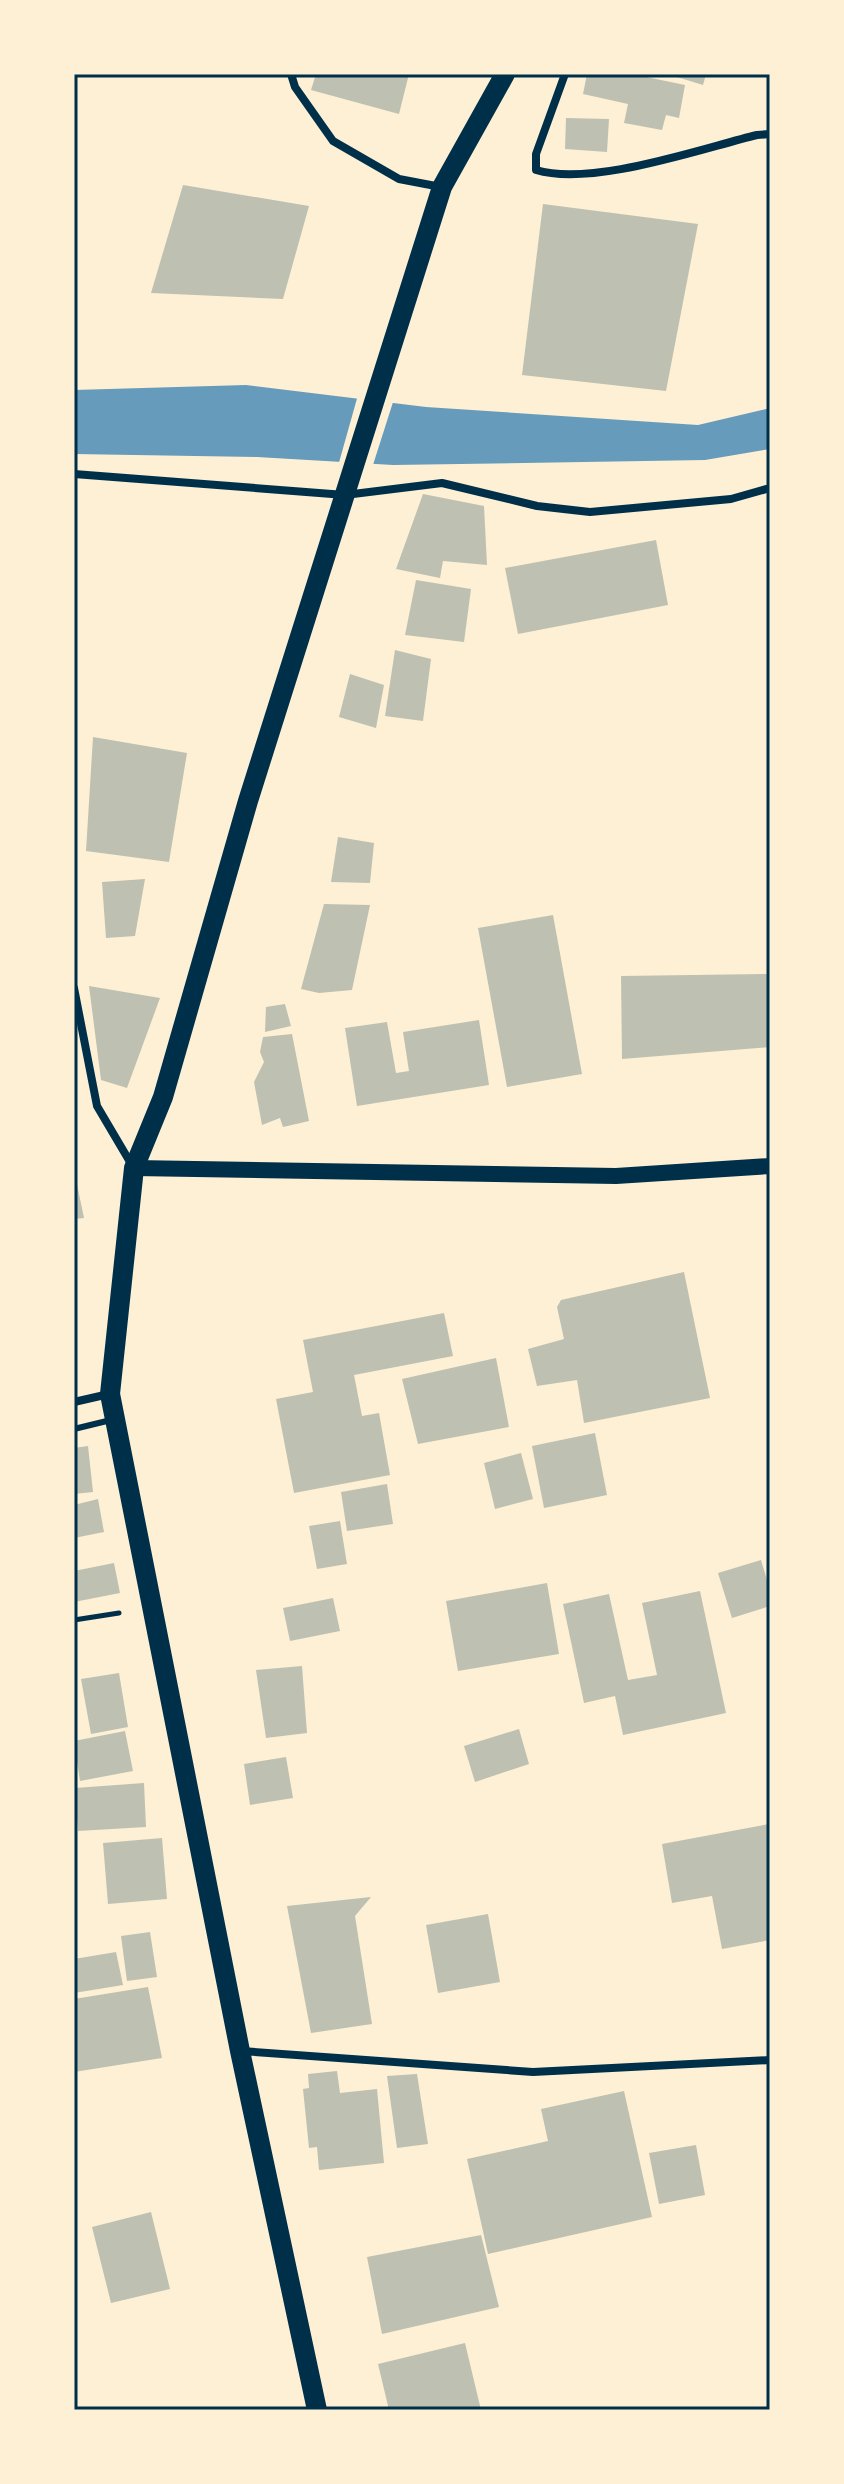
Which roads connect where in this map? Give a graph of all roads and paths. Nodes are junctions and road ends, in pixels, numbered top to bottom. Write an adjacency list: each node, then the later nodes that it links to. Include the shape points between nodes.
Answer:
1 (291, 74): 5 (street, via 333,141 399,179)
2 (505, 74): 5 (main road)
3 (565, 74): 4 (street, via 536,154 536,170 550,175 631,166)
4 (770, 134)
5 (442, 187): 8 (main road)
6 (74, 474): 8 (street)
7 (770, 488): 8 (street, via 731,499 590,512 537,506 442,483)
8 (347, 489): 11 (main road, via 248,801 163,1097)
9 (74, 988): 11 (street, via 97,1106)
10 (770, 1166): 11 (main road, via 616,1176)
11 (134, 1168): 12 (main road)
12 (110, 1394): 13 (street); 14 (main road)
13 (74, 1402)
14 (114, 1420): 15 (lane); 16 (main road)
15 (74, 1429)
16 (152, 1609): 17 (path); 18 (main road)
17 (74, 1620)
18 (240, 2051): 19 (street, via 533,2072); 20 (main road)
19 (770, 2060)
20 (317, 2410)

